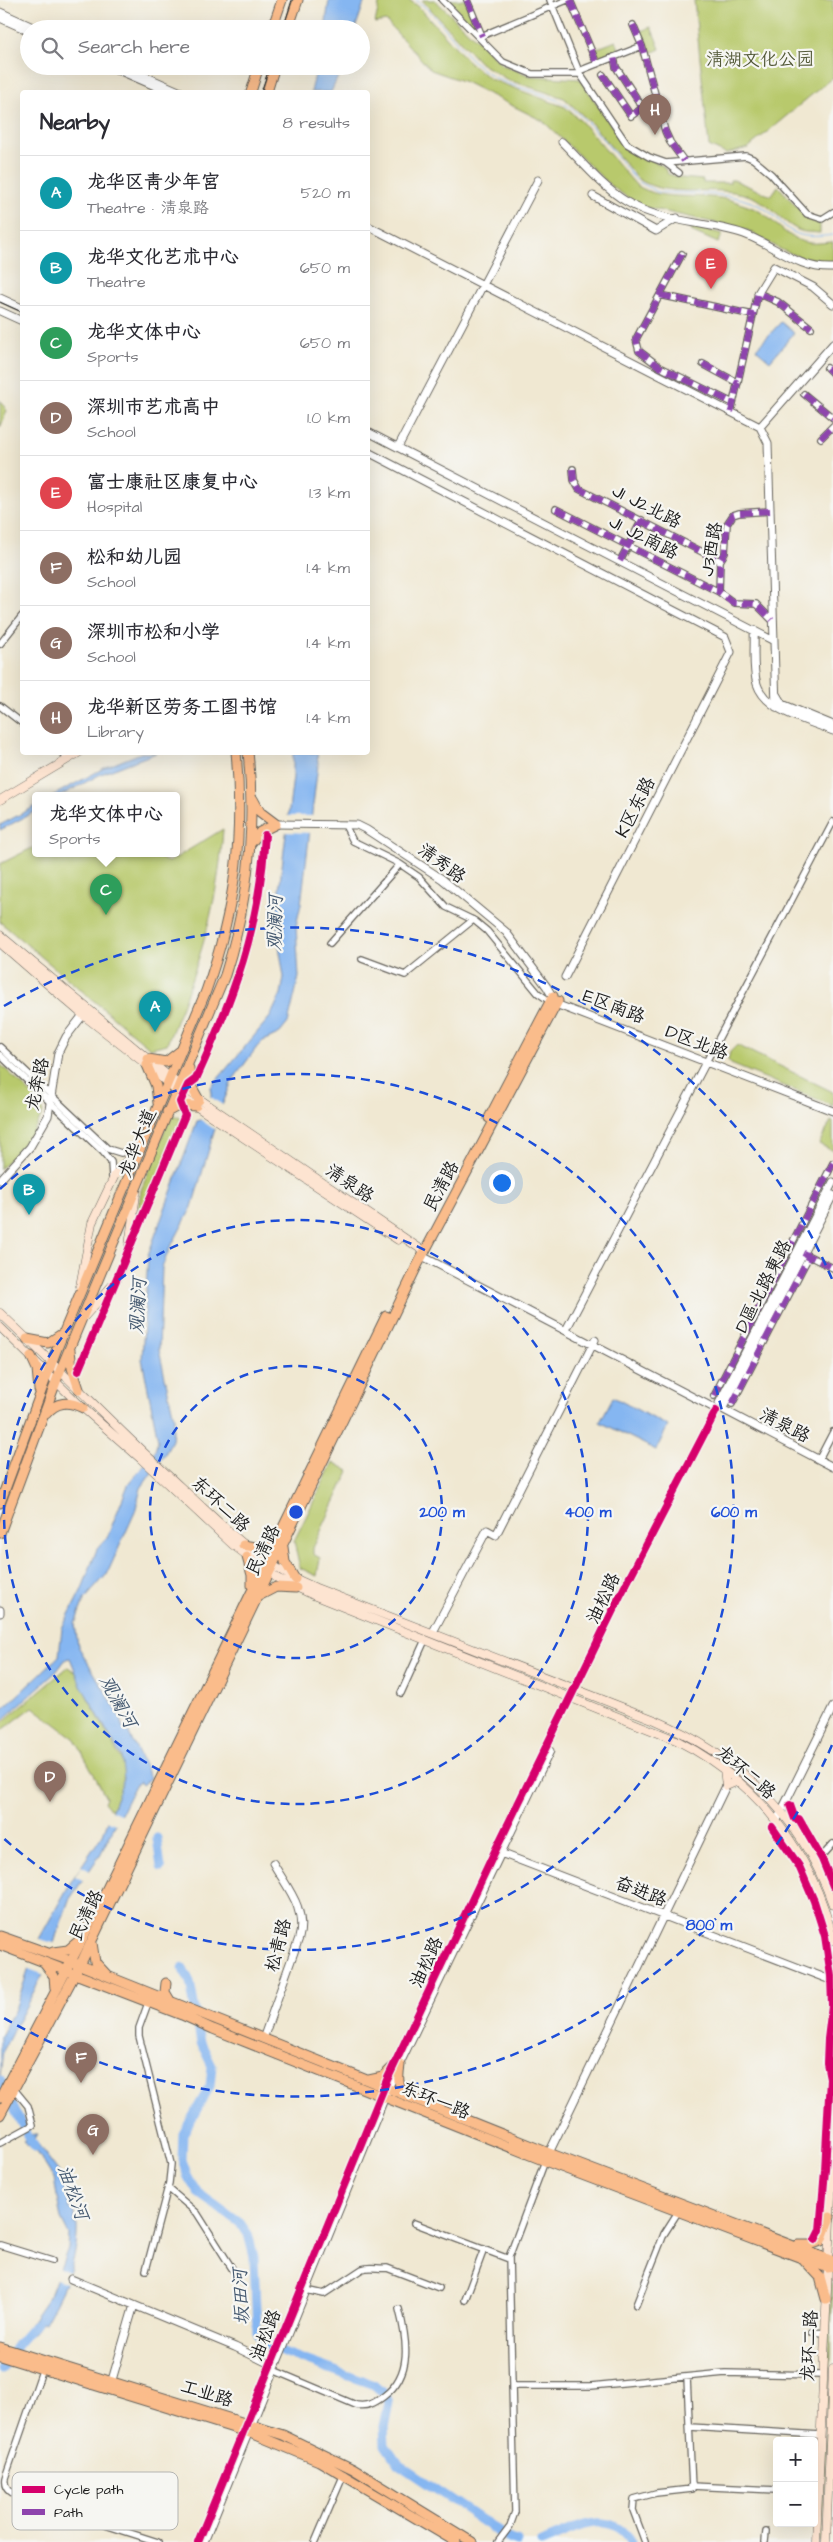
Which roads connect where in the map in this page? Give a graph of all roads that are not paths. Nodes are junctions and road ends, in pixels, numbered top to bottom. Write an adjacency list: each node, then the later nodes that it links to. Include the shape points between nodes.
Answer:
1 (282, 0): 10 (main road)
2 (298, 0): 11 (main road)
3 (442, 0): 15 (street)
4 (467, 0): 15 (street)
5 (567, 0): 7 (street)
6 (570, 0): 18 (street)
7 (551, 3): 15 (street); 19 (street)
8 (0, 12): 12 (street)
9 (0, 18): 14 (street)
10 (275, 20)
11 (291, 20)
12 (20, 21)
13 (633, 25): 16 (street)
14 (20, 27)
15 (480, 37): 19 (street, via 503,62 532,74)
16 (642, 46): 17 (street); 30 (street, via 665,131)
17 (614, 57): 18 (street); 24 (street, via 616,67 641,109 630,116)
18 (597, 64): 19 (street)
19 (580, 73): 31 (street, via 627,144)
20 (130, 75): 25 (street)
21 (142, 75): 26 (street)
22 (256, 75): 27 (main road)
23 (272, 75): 28 (main road)
24 (604, 75)
25 (164, 90)
26 (176, 90)
27 (251, 90)
28 (268, 90)
29 (562, 142): 34 (street)
30 (684, 161): 31 (street); 37 (street, via 746,156 771,174 807,214 822,219)
31 (666, 163): 32 (street)
32 (679, 173)
33 (538, 180): 42 (street)
34 (603, 182): 36 (street, via 610,198); 38 (street, via 640,208)
35 (593, 196): 36 (street)
36 (608, 204): 38 (street, via 656,231)
37 (833, 212)
38 (677, 218): 41 (street, via 746,235 792,259)
39 (370, 227): 42 (street)
40 (682, 254): 44 (street)
41 (833, 268)
42 (483, 285): 59 (street); 65 (street)
43 (758, 293): 46 (street, via 774,267 813,287); 49 (street); 51 (street, via 778,302)
44 (660, 295): 49 (street); 58 (street, via 636,339 639,351 660,367)
45 (0, 298): 47 (street)
46 (833, 304)
47 (20, 307)
48 (0, 311): 50 (street)
49 (753, 315): 56 (street)
50 (20, 320)
51 (811, 328)
52 (833, 344): 62 (street)
53 (703, 364): 56 (street)
54 (827, 368): 55 (street)
55 (833, 374)
56 (738, 383): 58 (street)
57 (804, 394): 60 (street)
58 (733, 403): 59 (street)
59 (731, 412): 62 (street)
60 (833, 418)
61 (833, 426): 64 (street)
62 (760, 427): 69 (street, via 768,444)
63 (370, 433): 65 (street)
64 (822, 438)
65 (398, 447): 73 (street)
66 (370, 453): 103 (street, K区东路, via 725,637 731,652)
67 (573, 469): 70 (street, J1 J2北路, via 579,489)
68 (556, 509): 71 (street, J1 J2南路)
69 (770, 511): 72 (street, J3西路, via 733,516 727,524 725,553); 76 (street)
70 (642, 520): 71 (street); 72 (street, J1 J2北路)
71 (628, 546): 73 (street); 74 (street, J1 J2南路)
72 (720, 561): 74 (street, J3西路)
73 (620, 562): 77 (street)
74 (719, 592): 76 (street, J3西路, via 734,603 756,604)
75 (20, 619): 79 (street)
76 (772, 620): 78 (street)
77 (754, 630): 78 (street); 82 (street, via 756,683 764,698)
78 (772, 640): 80 (street)
79 (0, 644)
80 (775, 688): 82 (street); 84 (street, via 782,704)
81 (0, 706): 83 (street)
82 (776, 707): 85 (street)
83 (20, 721)
84 (833, 725)
85 (833, 731)
86 (63, 755): 90 (main road)
87 (75, 755): 92 (main road)
88 (236, 755): 107 (main road, 龙华大道, via 238,840 232,904 214,970)
89 (248, 755): 91 (main road, 龙华大道)
90 (0, 794)
91 (252, 797): 94 (main road, via 260,812); 96 (main road, 龙华大道)
92 (0, 800)
93 (833, 822): 109 (street)
94 (276, 824): 95 (street, 清秀路); 96 (main road, via 260,832)
95 (346, 825): 97 (street, via 353,840); 104 (street, 清秀路, via 368,830 442,879 492,920 506,932)
96 (250, 845): 111 (main road, 龙华大道, via 233,952)
97 (400, 864): 98 (street, via 419,877 446,907); 101 (street)
98 (472, 920): 102 (street, via 405,974); 104 (street, via 493,936 538,994)
99 (0, 935): 110 (main road, 清泉路)
100 (0, 943): 105 (main road, 清泉路)
101 (330, 943)
102 (362, 959)
103 (565, 976)
104 (555, 1001): 109 (street, D区北路); 128 (main road, 民清路)
105 (83, 1015): 110 (main road, 清泉路); 114 (street, 龙奔路, via 58,1053)
106 (0, 1047): 114 (street)
107 (182, 1049): 110 (main road, via 166,1062); 112 (main road, 龙华大道)
108 (0, 1055): 114 (street)
109 (707, 1060): 117 (street); 118 (street, D区北路); 135 (street)
110 (147, 1062): 112 (main road, 清泉路); 116 (main road, via 156,1086)
111 (189, 1063): 113 (main road, 龙华大道); 115 (main road, via 190,1084)
112 (168, 1080): 113 (main road, 清泉路); 116 (main road, 龙华大道)
113 (178, 1088): 115 (main road, 清泉路); 119 (main road, 龙华大道)
114 (52, 1101): 121 (street, via 108,1149 121,1153); 123 (street, 龙奔路, via 33,1143); 124 (street, via 108,1158)
115 (198, 1103): 119 (main road, via 180,1105); 128 (main road, 清泉路)
116 (158, 1105): 120 (main road, 龙华大道)
117 (833, 1107)
118 (833, 1111)
119 (167, 1113): 126 (main road, 龙华大道)
120 (145, 1137): 121 (main road); 131 (main road, 龙华大道)
121 (135, 1149): 124 (main road)
122 (833, 1163): 147 (street)
123 (0, 1180)
124 (112, 1181): 131 (main road, via 90,1231)
125 (833, 1182): 149 (street, D區北路東路)
126 (137, 1187): 133 (main road, 龙华大道); 133 (main road, via 128,1253 117,1280)
127 (833, 1195): 129 (street)
128 (421, 1252): 135 (street, 清泉路); 158 (main road, 民清路)
129 (806, 1254): 129 (street, via 772,1328 732,1404); 130 (street); 149 (street)
130 (833, 1268)
131 (78, 1298): 136 (main road, 龙华大道)
132 (0, 1314): 137 (main road, 东环二路)
133 (82, 1319): 139 (main road, 龙华大道)
134 (0, 1327): 140 (main road, 东环二路)
135 (567, 1328): 138 (street, 清泉路)
136 (64, 1333): 137 (main road, via 48,1343); 141 (main road, 龙华大道)
137 (27, 1339): 141 (main road, 东环二路)
138 (594, 1342): 149 (street, 清泉路); 164 (street, via 496,1535 487,1530)
139 (71, 1346): 142 (main road, 龙华大道); 145 (main road, via 71,1364)
140 (31, 1356): 143 (main road, 东环二路); 146 (main road, via 38,1375)
141 (52, 1363): 142 (main road, 东环二路); 143 (main road, 龙华大道)
142 (60, 1371): 144 (main road, 龙华大道); 145 (main road, 东环二路)
143 (48, 1373): 144 (main road, 东环二路); 146 (main road, 龙华大道)
144 (56, 1381): 148 (main road, 东环二路); 150 (main road, 龙华大道)
145 (79, 1389): 152 (main road, 东环二路)
146 (39, 1396): 156 (main road, 龙华大道)
147 (714, 1396)
148 (83, 1408): 150 (main road, via 61,1403 52,1407); 152 (main road, 东环二路)
149 (719, 1408): 153 (street, 清泉路); 166 (street, 油松路)
150 (43, 1418): 157 (main road, 龙华大道)
151 (833, 1432): 153 (street)
152 (143, 1457): 155 (main road, 东环二路)
153 (819, 1460): 154 (street, 清泉路)
154 (833, 1467)
155 (163, 1476): 159 (main road, 东环二路); 160 (main road, 东环二路)
156 (0, 1504)
157 (0, 1534)
158 (279, 1544): 159 (main road, via 261,1548); 161 (main road, 民清路); 162 (main road)
159 (243, 1546): 161 (main road, 东环二路)
160 (247, 1557): 161 (main road, 东环二路); 163 (main road)
161 (267, 1567): 162 (main road, 东环二路); 163 (main road, 民清路)
162 (296, 1583): 163 (main road); 164 (main road, 东环二路); 165 (main road, 东环二路)
163 (254, 1594): 182 (main road, 民清路)
164 (433, 1632): 166 (main road, 东环二路)
165 (425, 1640): 167 (street); 168 (main road, 东环二路)
166 (577, 1690): 168 (street, 油松路); 173 (main road, 龙环二路, via 702,1742 736,1766)
167 (401, 1693)
168 (572, 1699): 170 (main road, 龙环二路, via 676,1740); 176 (street, 油松路)
169 (833, 1707): 173 (street)
170 (724, 1769): 171 (main road, 龙环二路); 172 (main road)
171 (738, 1781): 172 (main road); 174 (main road, 龙环二路)
172 (726, 1786): 180 (street)
173 (782, 1811): 174 (street); 177 (main road, 龙环二路)
174 (777, 1820): 183 (main road, 龙环二路, via 816,1886)
175 (833, 1844): 177 (street)
176 (498, 1852): 180 (street, 奋进路); 196 (street, 油松路)
177 (813, 1859): 179 (main road, 龙环二路)
178 (273, 1863): 195 (street, 松青路, via 298,1908 302,1922)
179 (833, 1905)
180 (662, 1915): 189 (street, 奋进路); 205 (street)
181 (0, 1936): 185 (main road, 东环一路)
182 (89, 1937): 186 (main road); 187 (main road, 民清路); 188 (main road, via 95,1962)
183 (833, 1940)
184 (0, 1946): 185 (main road, 东环一路)
185 (30, 1951): 186 (main road, 东环一路)
186 (52, 1960): 187 (main road, 东环一路); 191 (main road)
187 (73, 1967): 188 (main road, 东环一路); 191 (main road, 民清路); 193 (main road, 东环一路); 198 (main road, 民清路)
188 (114, 1980): 192 (main road, 东环一路)
189 (833, 1981)
190 (166, 1983): 192 (main road, via 165,1992)
191 (54, 1995): 198 (main road, 民清路)
192 (171, 2002): 194 (main road, 东环一路)
193 (148, 2003): 194 (main road, 东环一路); 206 (street, via 139,2036 171,2164)
194 (181, 2010): 195 (main road, 东环一路); 199 (main road, 东环一路, via 213,2029)
195 (263, 2039): 197 (main road, 东环一路)
196 (397, 2065): 197 (main road, via 379,2079); 199 (street, 油松路); 200 (main road, via 400,2087)
197 (367, 2081): 199 (main road, 东环一路)
198 (12, 2084): 201 (main road, 民清路); 203 (street, via 30,2111 33,2122 31,2127)
199 (384, 2093): 200 (main road, 东环一路); 205 (main road, 东环一路); 221 (street, 油松路); 229 (street, 油松路)
200 (409, 2097): 205 (main road, 东环一路)
201 (2, 2100): 202 (main road, 民清路)
202 (0, 2115)
203 (0, 2143)
204 (833, 2150): 208 (main road, 龙环二路)
205 (547, 2157): 207 (main road, 东环一路); 210 (main road, 东环一路); 214 (street)
206 (168, 2188): 217 (street); 218 (street, via 197,2213)
207 (678, 2212): 213 (main road, 东环一路); 224 (street, via 664,2234)
208 (830, 2217): 210 (main road, via 818,2243 804,2246); 216 (main road, 龙环二路)
209 (414, 2223): 212 (street)
210 (788, 2244): 216 (main road, 东环一路)
211 (0, 2245): 215 (street)
212 (484, 2249): 214 (street); 223 (street)
213 (799, 2257): 216 (main road, 东环一路); 222 (main road, via 818,2274)
214 (509, 2259): 239 (street)
215 (52, 2261)
216 (831, 2264): 222 (main road, 龙环二路)
217 (146, 2270)
218 (233, 2270)
219 (72, 2279): 225 (street)
220 (440, 2288): 221 (street, via 390,2269 368,2268 324,2294)
221 (306, 2290): 229 (street, 油松路)
222 (826, 2299): 228 (main road, 龙环二路)
223 (465, 2300)
224 (636, 2304)
225 (134, 2305): 232 (street); 238 (street)
226 (398, 2309): 232 (street, via 406,2348 402,2373 393,2389 376,2402 356,2405)
227 (812, 2332): 228 (street)
228 (825, 2332): 235 (main road, 龙环二路)
229 (283, 2340): 232 (street, 油松路)
230 (1, 2350): 231 (main road, 工业路)
231 (25, 2359): 233 (main road, 工业路); 238 (main road, 工业路)
232 (273, 2364): 241 (street, 油松路)
233 (43, 2368): 241 (main road, 工业路); 248 (street, via 5,2478 6,2487)
234 (833, 2369): 236 (main road, 龙环二路)
235 (823, 2375): 237 (street, via 725,2373); 243 (main road, 龙环二路)
236 (833, 2375): 240 (main road, 龙环二路)
237 (687, 2377): 239 (street, via 591,2386); 242 (street)
238 (112, 2380): 241 (main road, 工业路)
239 (512, 2386): 253 (street, via 515,2512)
240 (832, 2415): 263 (main road, 龙环二路)
241 (246, 2427): 244 (main road, 工业路); 252 (main road, 工业路, via 283,2435 353,2470); 255 (street, 油松路); 256 (street, 油松路)
242 (690, 2427): 243 (street); 246 (street)
243 (820, 2434): 245 (main road, 龙环二路)
244 (344, 2474): 252 (main road, 工业路); 257 (street)
245 (817, 2482)
246 (692, 2486): 247 (street); 260 (street, via 692,2489 634,2499 633,2510)
247 (773, 2490)
248 (12, 2493)
249 (816, 2527): 262 (main road, 龙环二路)
250 (121, 2530): 254 (street)
251 (766, 2532): 261 (street)
252 (443, 2534): 258 (main road, 工业路); 259 (main road, 工业路)
253 (499, 2541)
254 (158, 2542)
255 (198, 2542)
256 (204, 2542)
257 (315, 2542)
258 (456, 2542)
259 (472, 2542)
260 (645, 2542)
261 (766, 2542)
262 (816, 2542)
263 (826, 2542)

